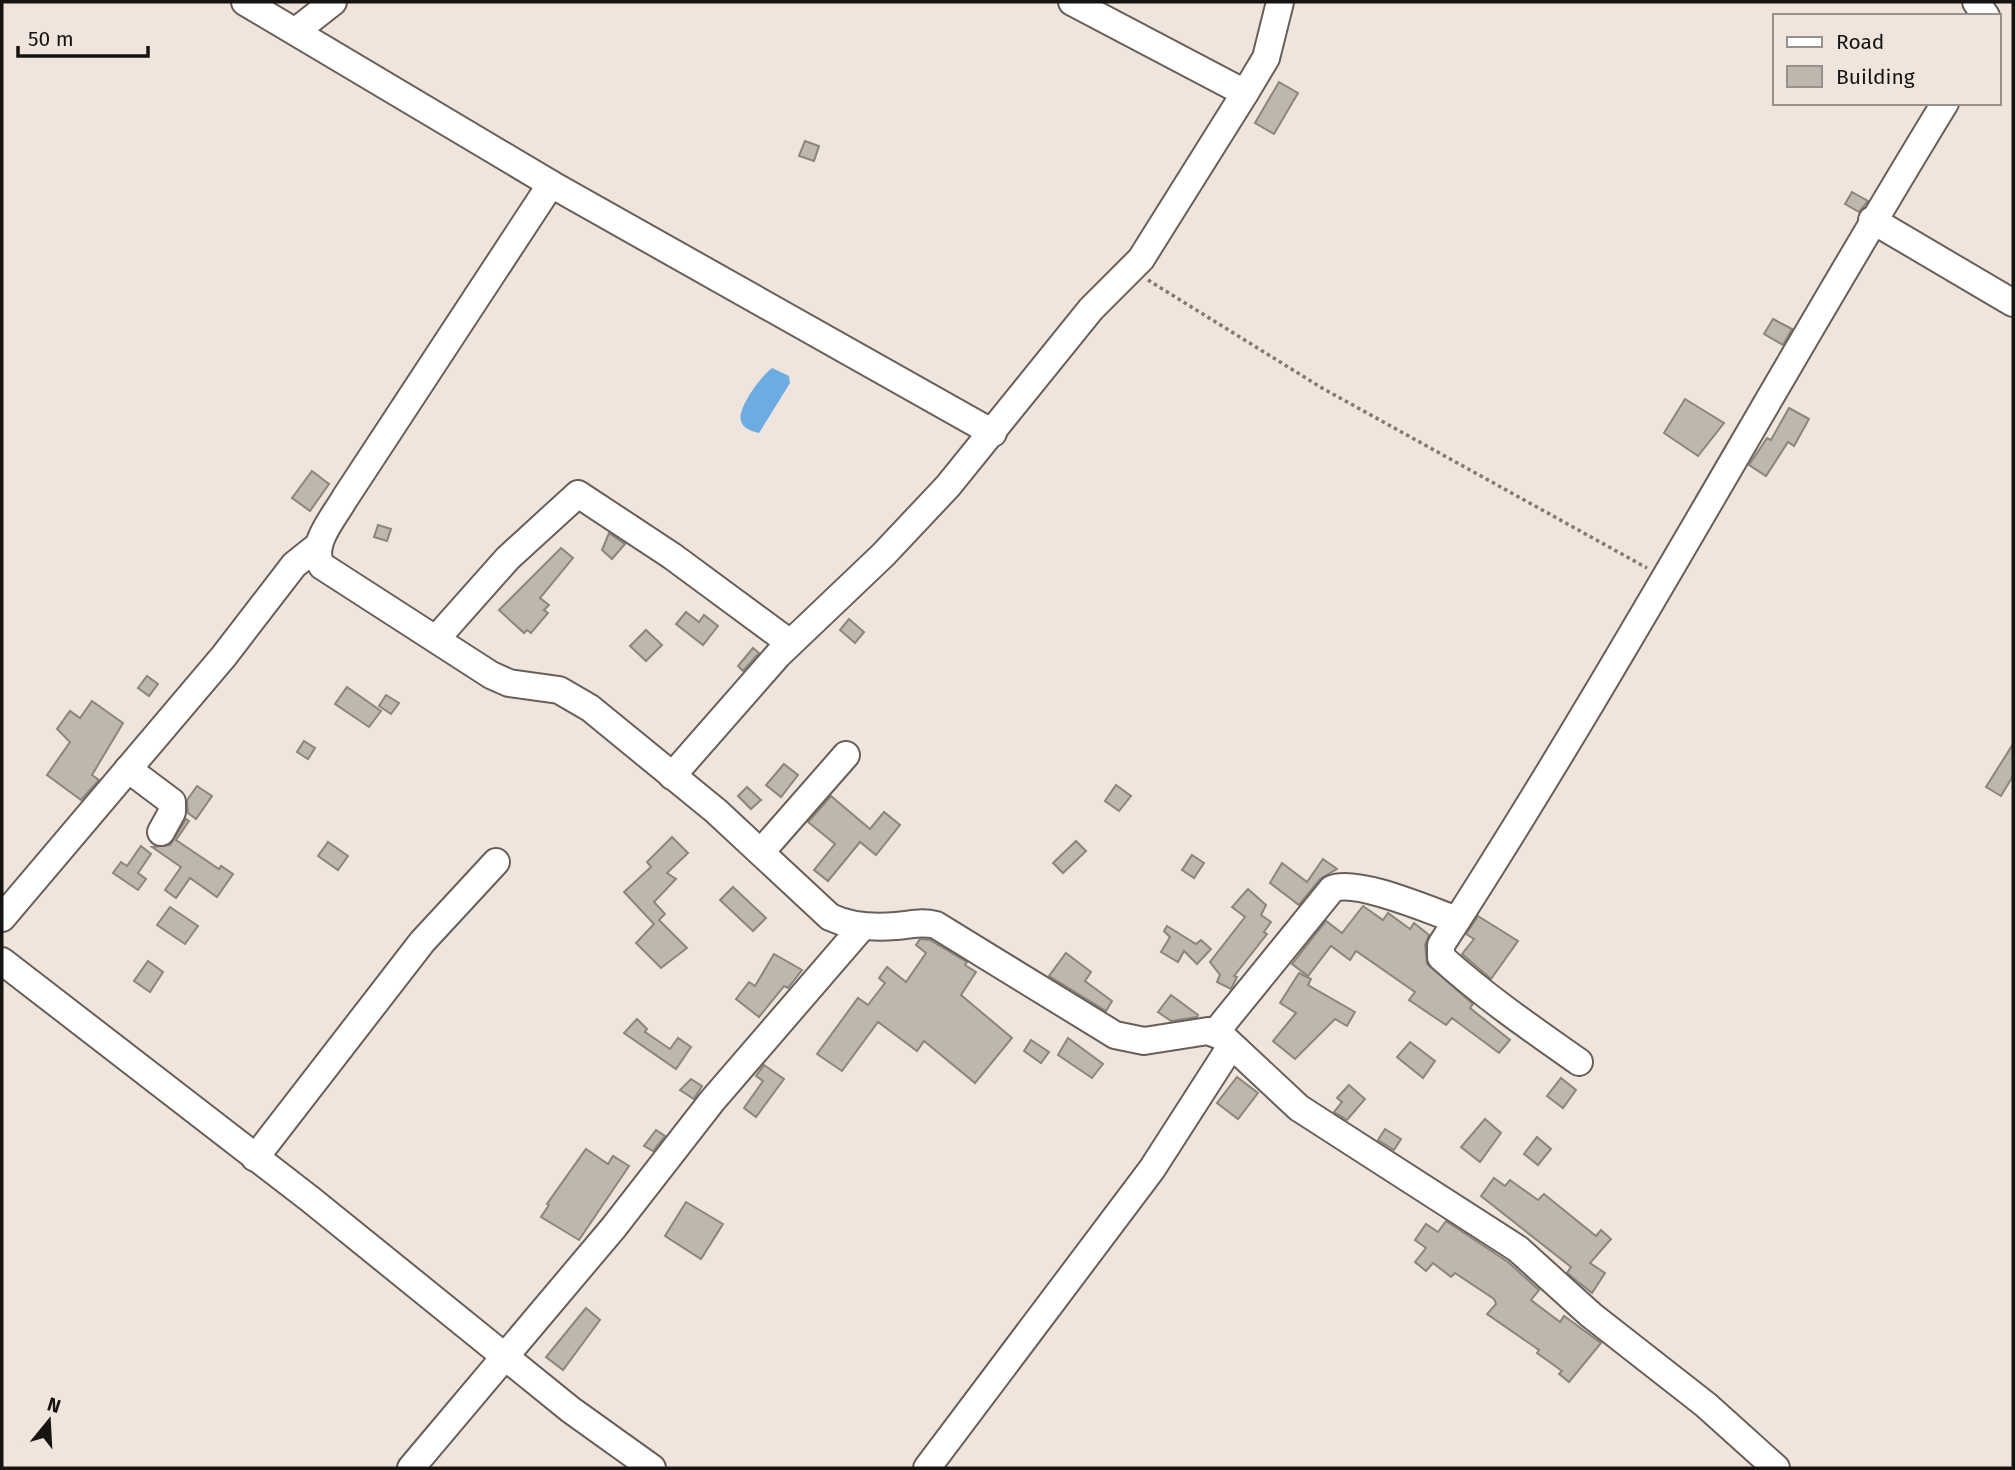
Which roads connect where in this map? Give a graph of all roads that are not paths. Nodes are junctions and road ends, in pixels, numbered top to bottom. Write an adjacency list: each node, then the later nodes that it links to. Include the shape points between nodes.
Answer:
1 (245, 2): 5 (street)
2 (332, 2): 5 (street)
3 (1072, 2): 6 (street)
4 (1280, 2): 6 (street, via 1266,58)
5 (296, 31): 8 (street)
6 (1245, 93): 11 (street, via 1141,260 1082,320)
7 (1944, 105): 9 (street)
8 (551, 184): 11 (street); 12 (street)
9 (1872, 220): 10 (street); 22 (street, via 1560,758)
10 (2013, 303)
11 (993, 433): 14 (street, via 883,555)
12 (319, 545): 13 (street, via 317,557 330,573); 16 (street, via 294,565)
13 (436, 639): 14 (street, via 508,558 578,494); 17 (street, via 509,683 563,691)
14 (790, 643): 17 (street)
15 (846, 755): 19 (street)
16 (128, 769): 18 (street, via 172,802); 21 (street)
17 (671, 776): 19 (street)
18 (161, 832)
19 (761, 852): 23 (street, via 830,917)
20 (496, 862): 27 (street, via 422,942)
21 (2, 918)
22 (1457, 920): 25 (street, via 1359,888 1332,888); 26 (street, via 1441,945 1441,957)
23 (862, 927): 25 (street, via 915,922 936,925 1092,1023 1127,1039 1144,1041 1208,1031); 28 (street, via 712,1101)
24 (2, 961): 27 (street)
25 (1223, 1039): 31 (street, via 1152,1169); 32 (street, via 1299,1108 1518,1249)
26 (1579, 1062)
27 (255, 1157): 28 (street)
28 (505, 1359): 29 (street); 30 (street)
29 (411, 1468)
30 (652, 1468)
31 (928, 1468)
32 (1776, 1468)

